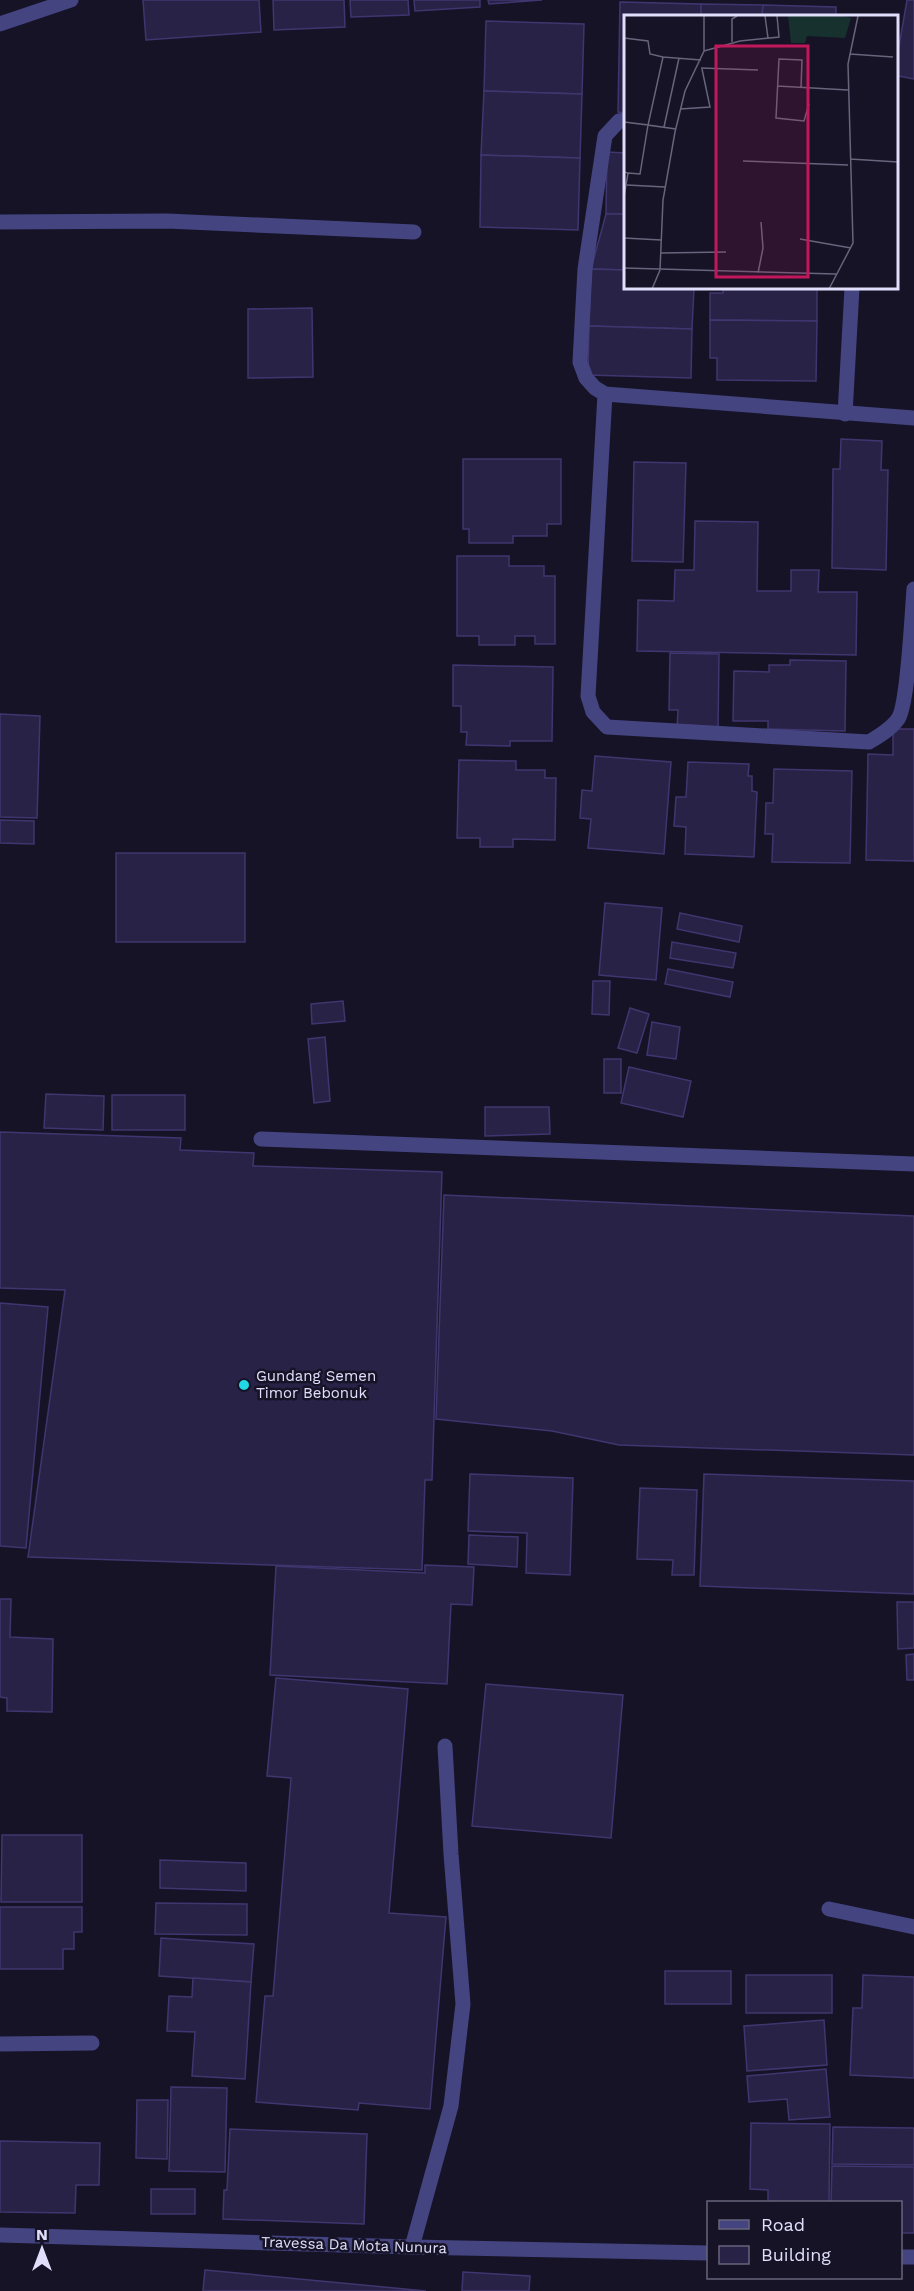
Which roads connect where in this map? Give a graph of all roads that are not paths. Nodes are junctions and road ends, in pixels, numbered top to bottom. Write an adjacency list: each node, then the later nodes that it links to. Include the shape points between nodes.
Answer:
1 (70, 0): 2 (street)
2 (0, 24)
3 (624, 120): 7 (street, via 605,136 585,269 580,362 586,378)
4 (0, 222): 5 (street, via 167,221)
5 (414, 232)
6 (852, 290): 8 (street)
7 (605, 394): 8 (street); 10 (street, via 588,696 593,712 607,727 869,742 899,718 905,693)
8 (845, 414): 9 (street)
9 (914, 418)
10 (914, 589)
11 (261, 1139): 12 (street)
12 (914, 1164)
13 (446, 1746): 19 (street, via 464,2004 451,2106)
14 (829, 1909): 15 (street)
15 (914, 1927)
16 (92, 2043): 17 (street)
17 (0, 2044)
18 (0, 2235): 19 (street, Travessa Da Mota Nunura)
19 (412, 2247): 20 (street, Travessa Da Mota Nunura)
20 (707, 2253)

